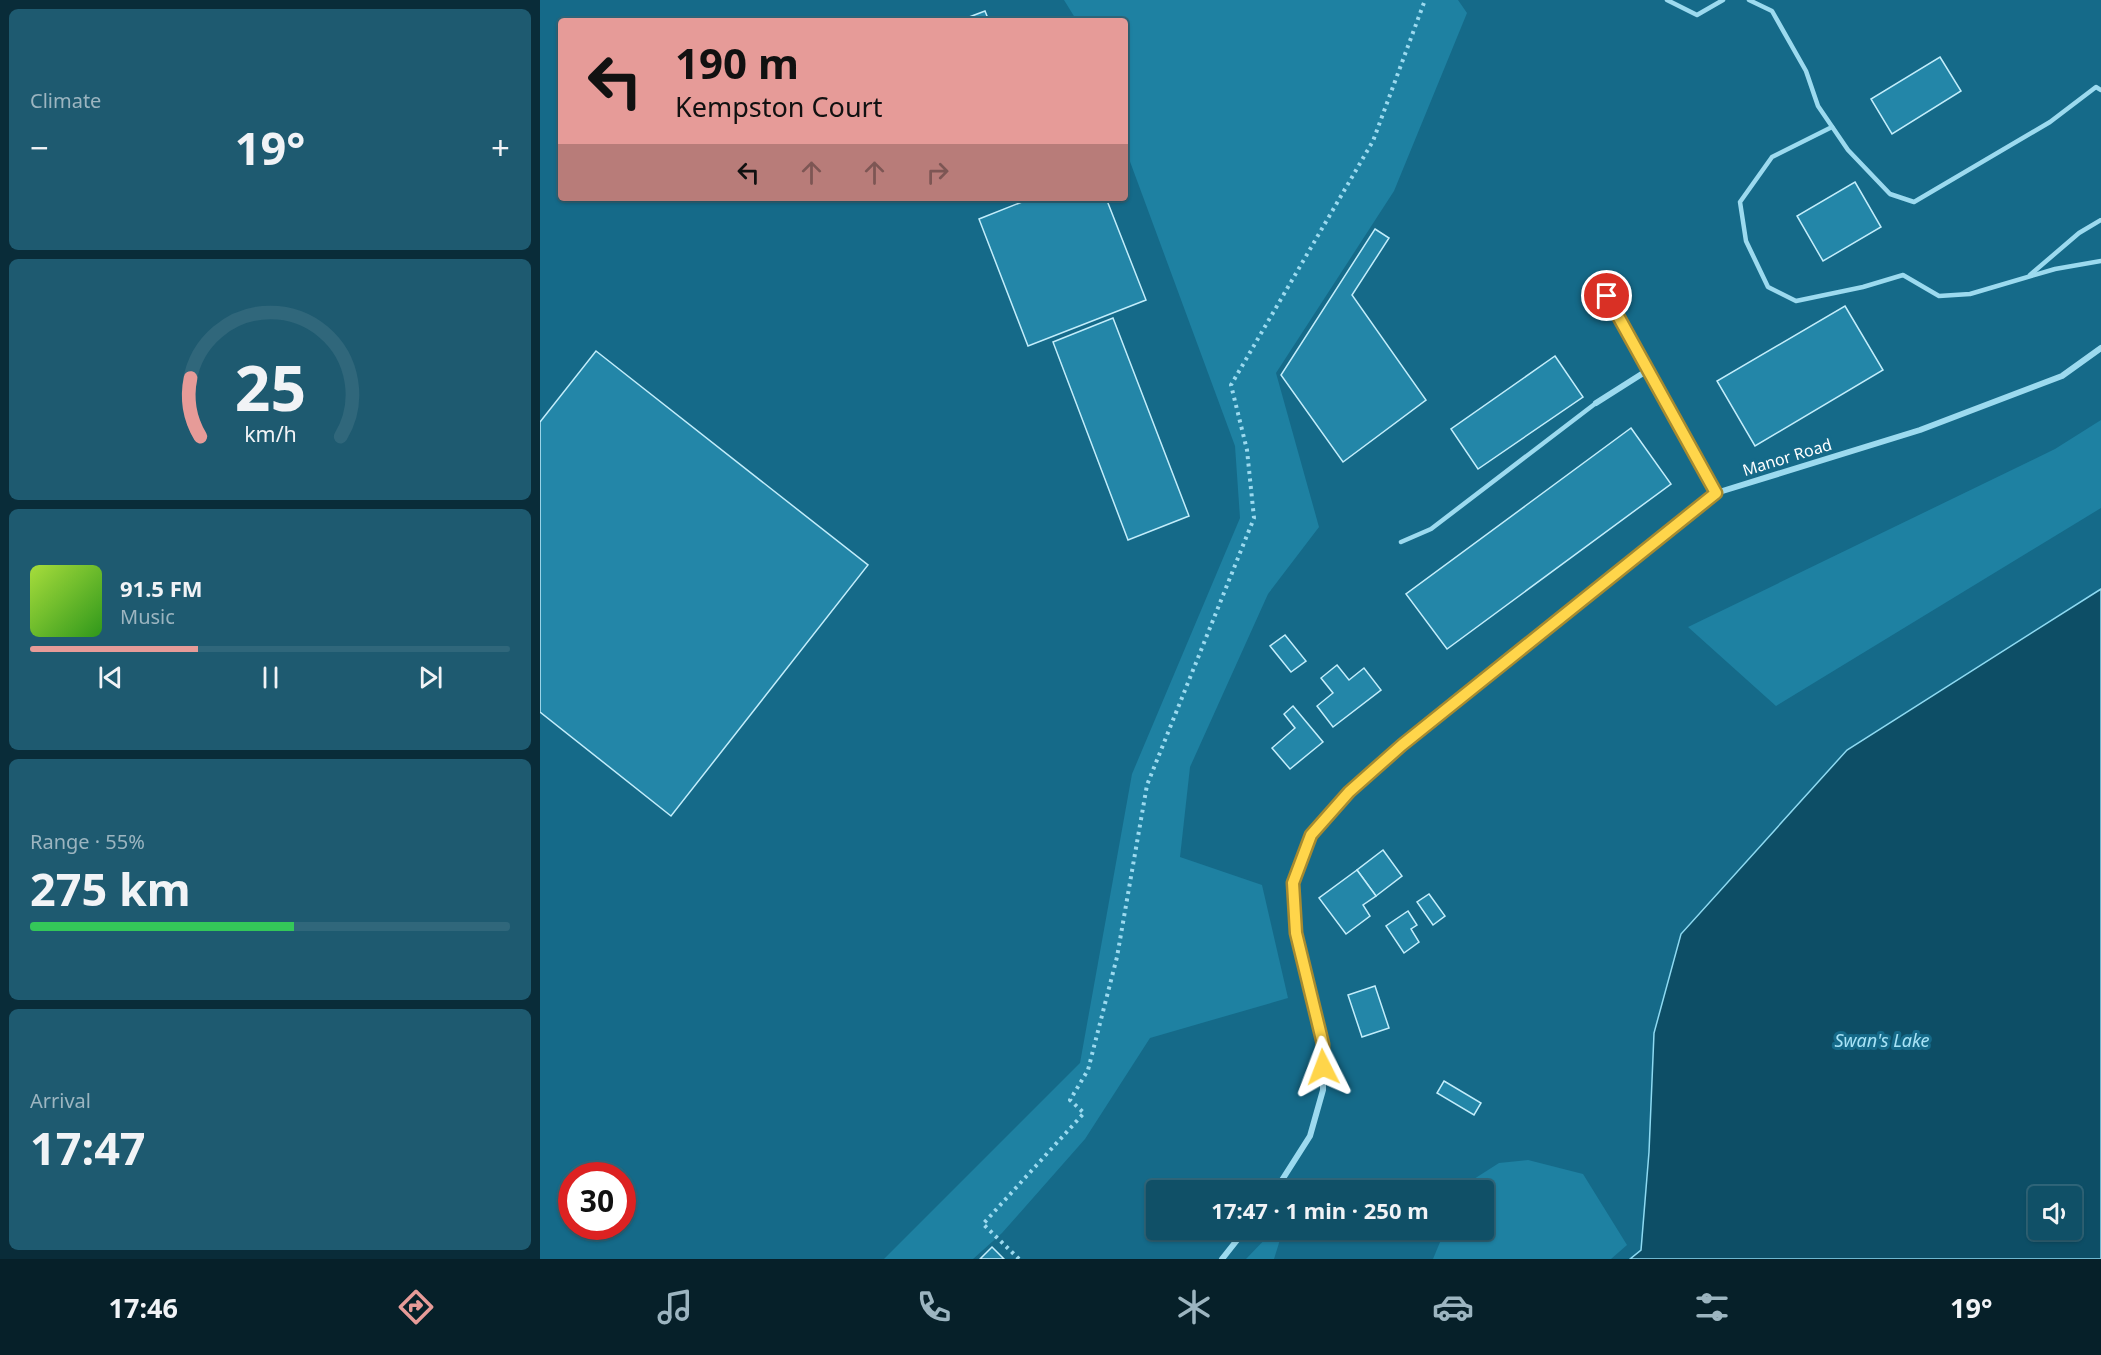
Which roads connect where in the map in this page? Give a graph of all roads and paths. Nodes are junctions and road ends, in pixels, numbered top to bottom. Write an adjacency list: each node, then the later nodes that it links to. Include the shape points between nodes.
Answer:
1 (1425, 0): 18 (path, via 1373,141 1231,385 1247,450 1254,518 1147,785 1117,957 1088,1071 1070,1100 1084,1113 983,1224)
2 (1667, 0): 3 (lane, via 1696,15)
3 (1723, 0)
4 (1749, 0): 6 (lane, via 1772,11)
5 (2101, 90): 6 (lane, via 2096,87 2050,122 1914,202 1890,194)
6 (1832, 127): 9 (lane, via 1772,157 1740,202 1746,241 1768,287 1796,300 1903,275 1939,296 1970,294)
7 (2101, 220): 9 (lane, via 2079,233)
8 (2101, 261): 9 (lane)
9 (2029, 277)
10 (1607, 296): 12 (street)
11 (2101, 348): 14 (street, Manor Road, via 2062,376 1920,430)
12 (1648, 370): 13 (street); 14 (street)
13 (1596, 403): 15 (lane, via 1431,529)
14 (1716, 493): 16 (street, Manor Road, via 1402,745 1349,792 1311,835 1293,883 1296,933 1323,1044 1323,1090 1310,1136)
15 (1401, 542)
16 (1282, 1180)
17 (1237, 1240): 19 (street)
18 (1019, 1259)
19 (1222, 1259)

